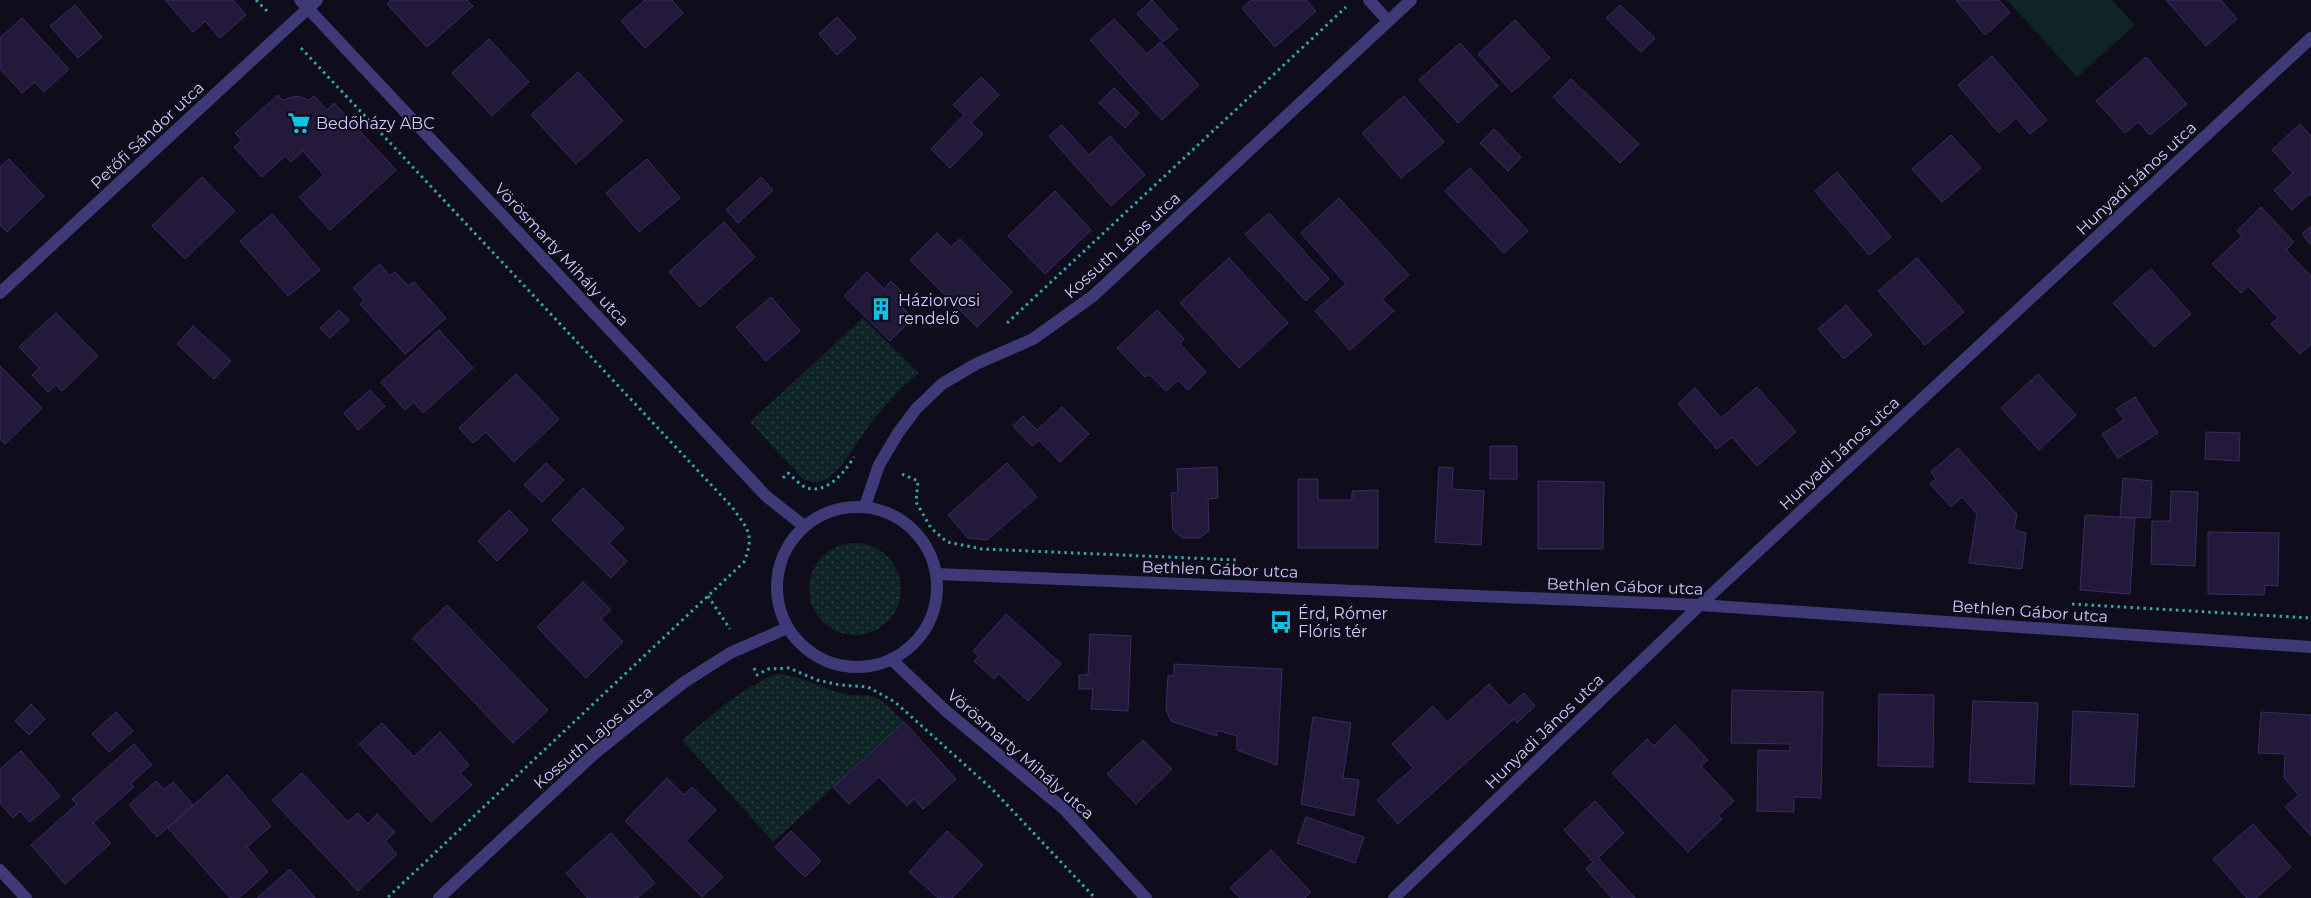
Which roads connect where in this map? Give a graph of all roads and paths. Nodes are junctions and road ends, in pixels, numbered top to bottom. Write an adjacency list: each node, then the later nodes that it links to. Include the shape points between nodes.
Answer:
1 (256, 0): 7 (path)
2 (1369, 0): 6 (street)
3 (1411, 0): 6 (street, Kossuth Lajos utca)
4 (308, 3): 7 (street, Petőfi Sándor utca); 14 (street, Vörösmarty Mihály utca, via 766,496)
5 (1347, 7): 10 (path)
6 (1388, 21): 13 (street, Kossuth Lajos utca, via 1093,296 1033,339 976,364 942,384 916,409 898,433 879,465)
7 (284, 30): 9 (street, Petőfi Sándor utca); 23 (path, via 732,507 748,530 750,546 744,562)
8 (2311, 38): 16 (street, Hunyadi János utca)
9 (0, 293)
10 (1006, 324)
11 (856, 454): 12 (path, via 848,468 830,484 818,489 806,488)
12 (788, 473)
13 (865, 506): 14 (street, via 843,507 822,514); 15 (street, via 891,513 913,528 929,549)
14 (804, 526): 17 (street, via 787,547 778,574 778,601)
15 (937, 574): 16 (street, Bethlen Gábor utca); 19 (street, via 937,600 928,624 908,649)
16 (1700, 605): 18 (street, Bethlen Gábor utca); 27 (street, Hunyadi János utca)
17 (788, 628): 19 (street, via 802,646 822,659 845,666 868,666); 24 (street, Kossuth Lajos utca, via 730,653 641,716 594,754)
18 (2311, 647)
19 (891, 660): 26 (street, Vörösmarty Mihály utca, via 946,711 1064,809)
20 (757, 675): 25 (path, via 768,669 789,668 840,686 868,687 895,702 993,790)
21 (0, 870): 22 (street)
22 (26, 898)
23 (387, 898)
24 (439, 898)
25 (1095, 898)
26 (1146, 898)
27 (1394, 898)

